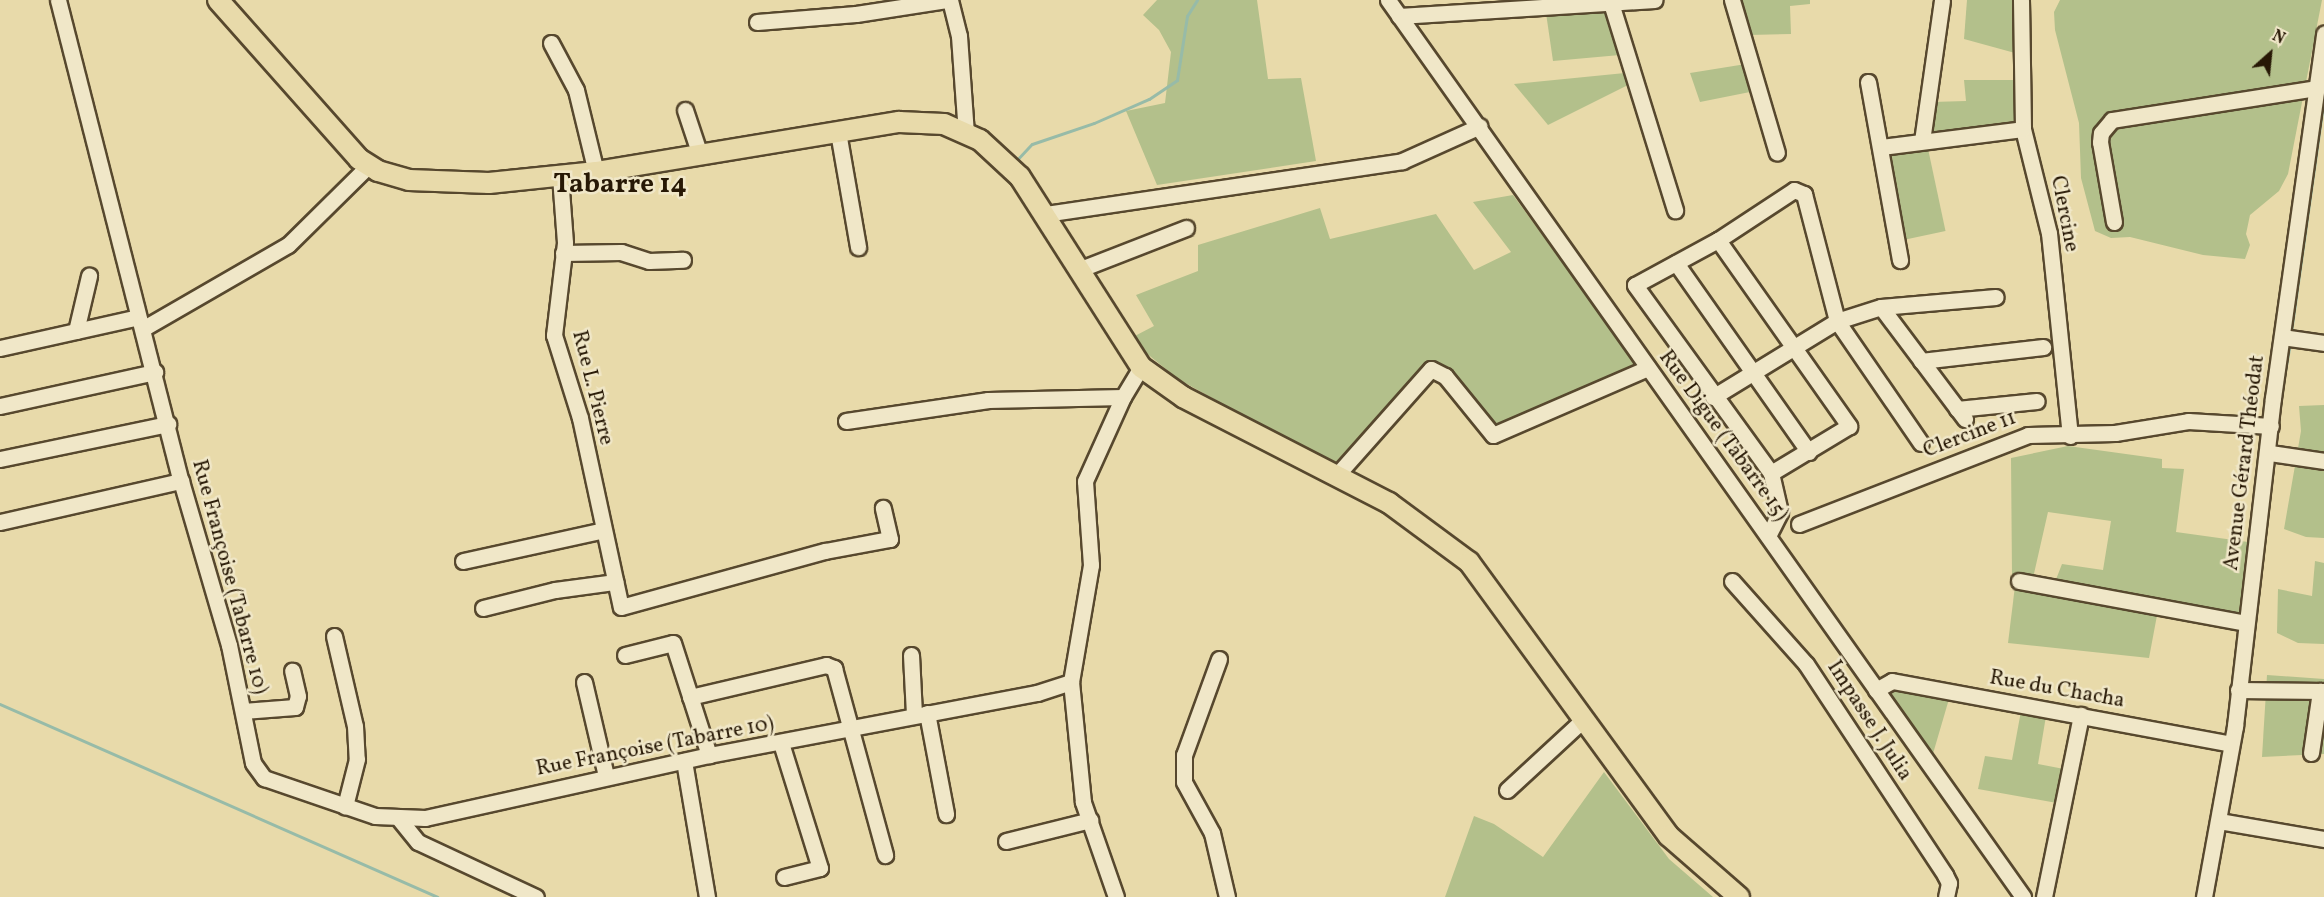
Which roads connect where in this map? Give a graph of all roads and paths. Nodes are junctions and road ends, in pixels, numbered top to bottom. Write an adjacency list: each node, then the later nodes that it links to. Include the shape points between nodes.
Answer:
1 (58, 0): 43 (street, Rue Françoise (Tabarre 10))
2 (218, 0): 25 (main road, via 336,135)
3 (949, 0): 11 (street, via 856,14); 20 (street, via 959,36)
4 (1388, 0): 10 (street, Rue Digue (Tabarre 15))
5 (1655, 0): 9 (street)
6 (1732, 0): 23 (street)
7 (1942, 0): 21 (street)
8 (2021, 0): 18 (street, Clercine)
9 (1611, 3): 10 (street); 28 (street)
10 (1399, 16): 17 (street, Rue Digue (Tabarre 15))
11 (757, 22)
12 (2324, 34): 15 (street, Avenue Gérard Théodat)
13 (551, 43): 26 (street, via 576,90)
14 (1868, 82): 22 (street)
15 (2317, 88): 30 (street, via 2112,120 2101,133 2100,142); 45 (street, Avenue Gérard Théodat)
16 (685, 110): 24 (street)
17 (1480, 126): 29 (street, via 1402,160); 52 (street, Rue Digue (Tabarre 15))
18 (2023, 129): 21 (street); 62 (street, Clercine, via 2049,233)
19 (838, 132): 20 (main road, via 922,122); 24 (main road); 33 (street)
20 (966, 133): 29 (main road, via 1005,160)
21 (1922, 141): 22 (street)
22 (1881, 147): 36 (street)
23 (1777, 153)
24 (700, 155): 26 (main road)
25 (369, 165): 27 (main road, via 409,180 489,183); 43 (street, via 288,245)
26 (596, 171): 27 (main road)
27 (560, 176): 34 (street, Rue L. Pierre)
28 (1675, 210)
29 (1045, 214): 38 (main road)
30 (2114, 222)
31 (1186, 228): 38 (street)
32 (1718, 240): 37 (street); 42 (street, via 1794,190 1804,194); 49 (street)
33 (858, 247)
34 (563, 253): 35 (street, via 621,252 650,261); 74 (street, Rue L. Pierre, via 554,335 580,418)
35 (683, 260)
36 (1900, 260)
37 (1676, 263): 54 (street); 56 (street, via 1635,285)
38 (1078, 270): 51 (main road)
39 (89, 276): 44 (street)
40 (1996, 297): 41 (street)
41 (1881, 307): 42 (street); 50 (street)
42 (1836, 321): 49 (street); 63 (street)
43 (139, 323): 44 (street); 53 (street, Rue Françoise (Tabarre 10))
44 (76, 331): 48 (street)
45 (2282, 337): 46 (street); 61 (street, Avenue Gérard Théodat)
46 (2324, 343)
47 (2043, 346): 50 (street)
48 (0, 348)
49 (1792, 349): 54 (street); 64 (street, via 1849,426)
50 (1921, 361): 57 (street, via 1961,414)
51 (1141, 367): 55 (street); 69 (main road, via 1183,396)
52 (1648, 368): 69 (street, via 1493,435 1445,376 1431,369); 75 (street, Rue Digue (Tabarre 15))
53 (155, 372): 58 (street); 60 (street, Rue Françoise (Tabarre 10))
54 (1754, 372): 56 (street); 64 (street)
55 (1123, 397): 59 (street, via 988,400); 88 (street, via 1085,481 1091,565)
56 (1713, 397): 68 (street)
57 (2037, 401)
58 (0, 406)
59 (846, 421)
60 (168, 424): 66 (street); 70 (street, Rue Françoise (Tabarre 10))
61 (2271, 426): 62 (street, Clercine 11, via 2188,421); 65 (street, Avenue Gérard Théodat)
62 (2070, 436): 73 (street, Clercine 11, via 2028,435)
63 (1921, 443)
64 (1809, 452): 68 (street)
65 (2272, 453): 67 (street); 81 (street, Avenue Gérard Théodat)
66 (0, 459)
67 (2324, 461)
68 (1771, 473): 75 (street, via 1780,512)
69 (1336, 477): 96 (main road, via 1389,503 1469,561)
70 (181, 481): 72 (street); 93 (street, Rue Françoise (Tabarre 10), via 229,645)
71 (883, 508): 79 (street, Rue L. Pierre, via 890,539 825,551 621,607)
72 (0, 522)
73 (1799, 524)
74 (604, 530): 76 (street); 79 (street, Rue L. Pierre)
75 (1768, 536): 89 (street, Rue Digue (Tabarre 15))
76 (464, 561)
77 (1732, 581): 119 (street, Impasse J. Julia, via 1806,664 1945,875 1949,883)
78 (2019, 581): 81 (street)
79 (615, 582): 80 (street, via 555,590)
80 (483, 609)
81 (2246, 622): 90 (street, Avenue Gérard Théodat)
82 (334, 636): 105 (street, via 355,726 357,759)
83 (625, 655): 92 (street, via 673,644)
84 (911, 655): 94 (street)
85 (1219, 659): 117 (street, via 1184,754 1184,782 1212,833)
86 (292, 671): 93 (street, via 298,696 295,707)
87 (584, 682): 103 (street)
88 (1071, 682): 94 (street, Rue Françoise (Tabarre 10), via 1037,693); 108 (street, via 1083,802)
89 (1876, 690): 95 (street, Rue du Chacha, via 1892,681); 120 (street, Rue Digue (Tabarre 15))
90 (2238, 690): 91 (street); 99 (street, Avenue Gérard Théodat)
91 (2322, 691): 100 (street)
92 (690, 697): 97 (street, via 831,666 836,670); 101 (street)
93 (243, 711): 105 (street, Rue Françoise (Tabarre 10), via 256,771 264,778)
94 (921, 714): 97 (street, Rue Françoise (Tabarre 10)); 106 (street)
95 (2081, 715): 99 (street, Rue du Chacha); 121 (street)
96 (1584, 719): 104 (street); 118 (main road, via 1670,836)
97 (853, 727): 98 (street, Rue Françoise (Tabarre 10)); 112 (street)
98 (781, 743): 101 (street, Rue Françoise (Tabarre 10)); 113 (street, via 820,868)
99 (2231, 744): 109 (street, Avenue Gérard Théodat)
100 (2311, 753)
101 (709, 755): 102 (street, Rue Françoise (Tabarre 10))
102 (684, 761): 103 (street, Rue Françoise (Tabarre 10)); 115 (street)
103 (606, 776): 107 (street, Rue Françoise (Tabarre 10), via 425,818)
104 (1507, 790)
105 (345, 806): 107 (street, Rue Françoise (Tabarre 10))
106 (946, 814)
107 (400, 820): 114 (street, via 418,842)
108 (1090, 820): 111 (street); 116 (street)
109 (2223, 822): 110 (street); 122 (street, Avenue Gérard Théodat)
110 (2324, 839)
111 (1006, 841)
112 (885, 855)
113 (784, 877)
114 (536, 897)
115 (707, 897)
116 (1116, 897)
117 (1227, 897)
118 (1739, 897)
119 (1946, 897)
120 (2024, 897)
121 (2044, 897)
122 (2204, 897)

